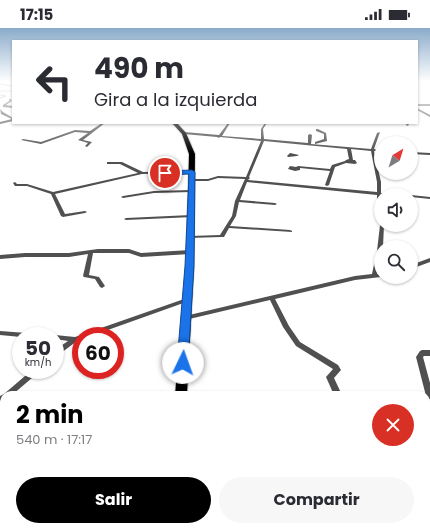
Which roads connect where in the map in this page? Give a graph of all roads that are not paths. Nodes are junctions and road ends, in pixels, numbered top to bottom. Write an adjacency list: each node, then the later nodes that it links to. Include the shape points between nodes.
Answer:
1 (0, 110): 4 (street)
2 (418, 110): 3 (street)
3 (430, 116)
4 (12, 119): 5 (street)
5 (0, 123)
6 (102, 124): 11 (street)
7 (175, 124): 13 (main road)
8 (228, 124): 15 (street)
9 (265, 124): 17 (street, via 262,129)
10 (316, 130): 19 (street, via 325,134 326,140)
11 (90, 132): 16 (street, via 75,131 42,143); 20 (street, via 80,140 90,142)
12 (380, 132): 22 (street)
13 (184, 133): 15 (street); 29 (main road, via 192,154)
14 (310, 135): 19 (street)
15 (219, 137): 17 (street)
16 (23, 140)
17 (263, 141): 18 (street); 30 (street)
18 (295, 144): 19 (street); 27 (street, via 293,155 296,167)
19 (309, 144): 21 (street)
20 (88, 146)
21 (349, 148): 22 (street); 27 (street, via 349,161 335,165)
22 (372, 150): 25 (street)
23 (418, 153): 24 (street)
24 (430, 154)
25 (374, 155)
26 (108, 163): 28 (street, via 124,164)
27 (331, 170): 32 (street)
28 (142, 174): 29 (street); 34 (street)
29 (192, 176): 30 (street, via 208,180 218,177); 33 (main road)
30 (247, 179): 35 (street); 39 (street)
31 (14, 183): 34 (street)
32 (326, 185)
33 (191, 191): 36 (street, via 158,191); 42 (main road)
34 (52, 193): 41 (street, via 63,216)
35 (374, 193)
36 (123, 197)
37 (418, 197): 38 (street)
38 (430, 198)
39 (237, 201): 40 (street); 44 (street, via 237,211)
40 (275, 204)
41 (86, 212)
42 (191, 216): 43 (street); 46 (main road)
43 (126, 219)
44 (228, 227): 45 (street); 46 (street, via 222,236)
45 (290, 231)
46 (190, 237): 48 (main road)
47 (91, 252): 48 (street, via 129,251 141,255); 49 (street); 53 (street, via 86,276 97,278)
48 (190, 252): 55 (main road)
49 (0, 257)
50 (430, 260): 51 (street)
51 (418, 264)
52 (374, 276): 54 (street, via 355,278)
53 (102, 286)
54 (272, 298): 56 (street); 65 (street, via 286,327 298,344 336,367 337,370 330,377)
55 (187, 300): 56 (main road); 57 (street)
56 (185, 318): 64 (main road)
57 (109, 327)
58 (0, 333): 59 (street)
59 (12, 334)
60 (430, 353): 62 (street, via 422,352 419,357)
61 (26, 379): 63 (street)
62 (428, 382)
63 (11, 391)
64 (181, 391)
65 (336, 391)

